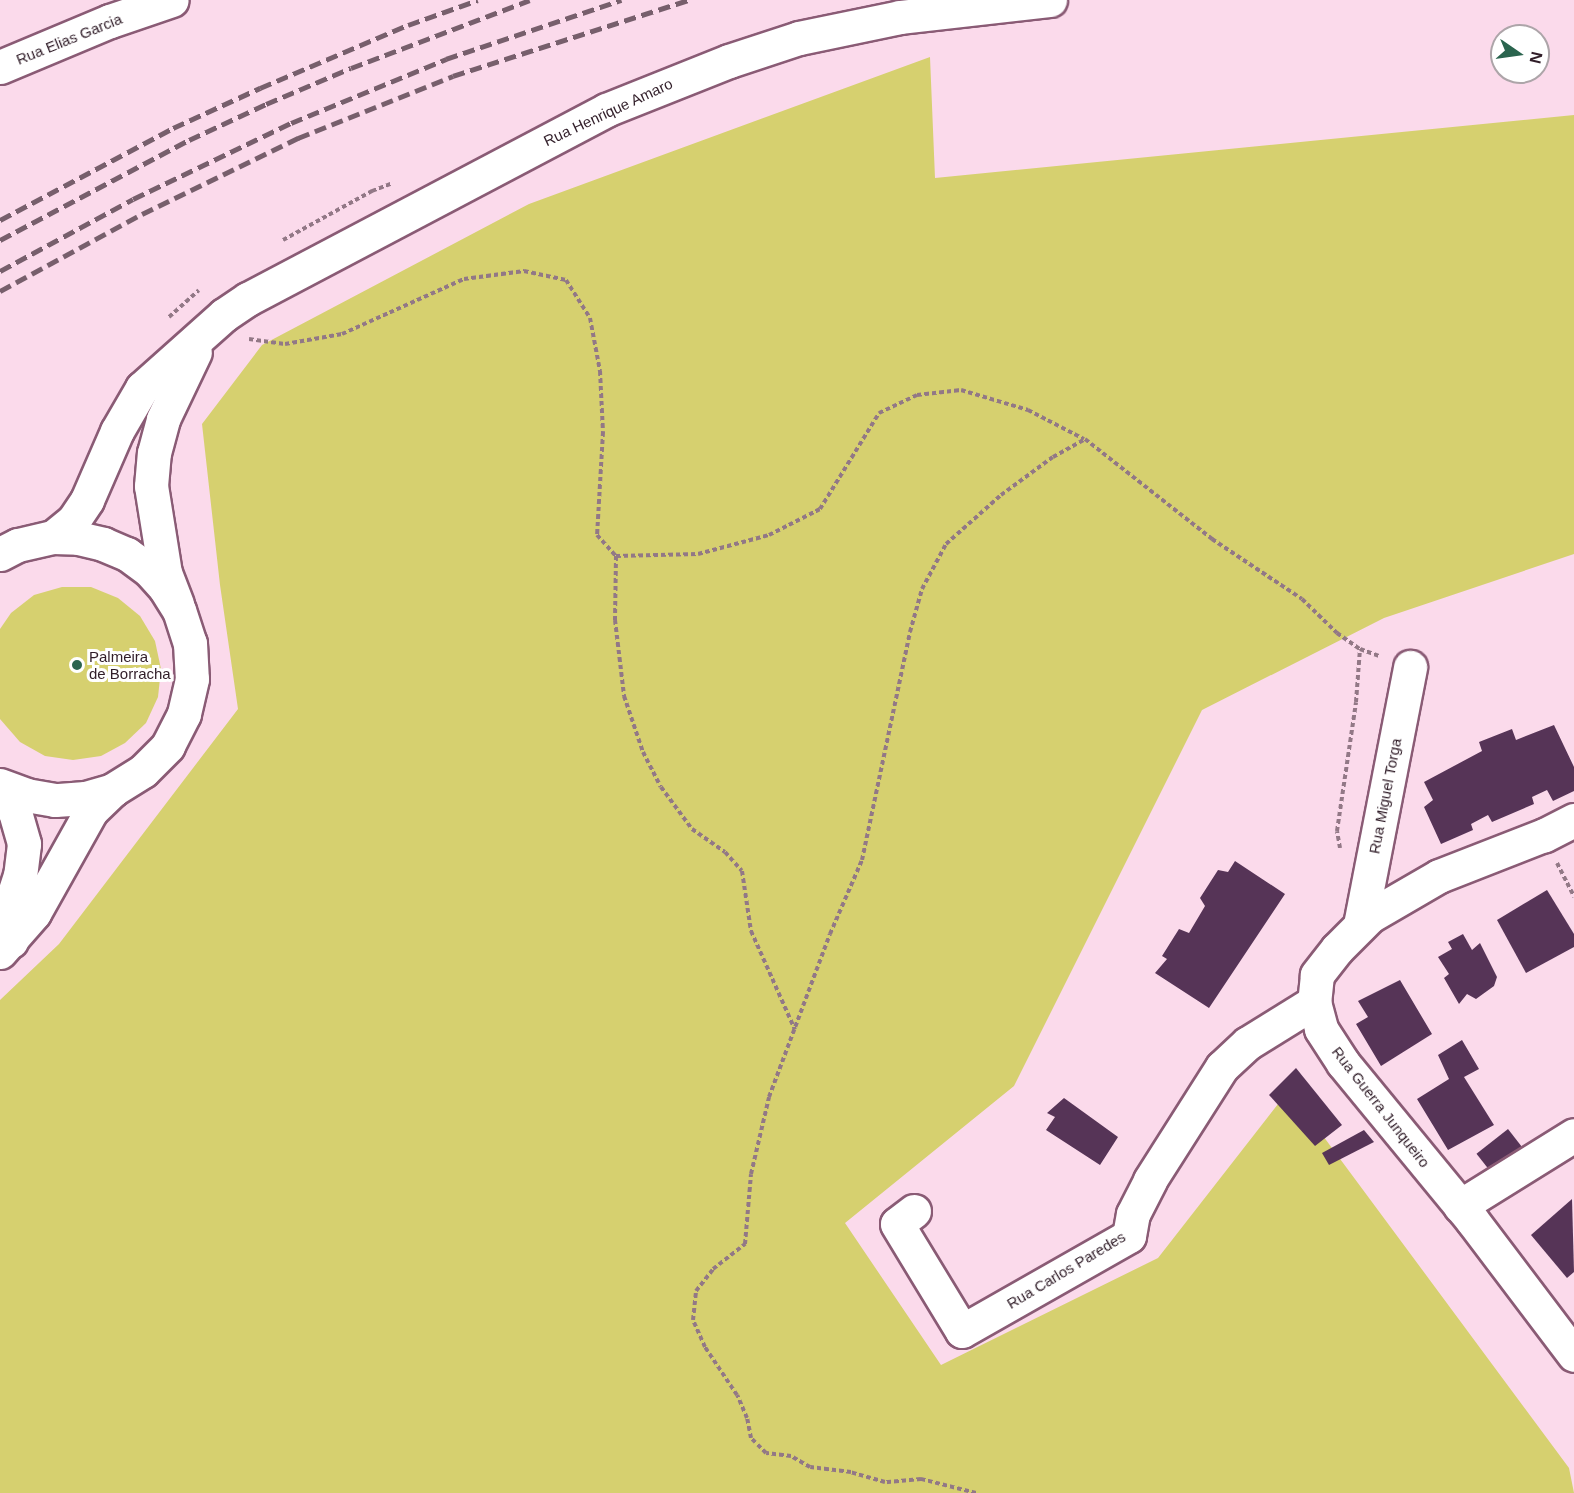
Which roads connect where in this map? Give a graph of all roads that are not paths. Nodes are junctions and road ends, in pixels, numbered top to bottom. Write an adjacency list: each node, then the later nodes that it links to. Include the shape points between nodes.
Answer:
1 (172, 0): 3 (street, Rua Elias Garcia, via 110,21)
2 (1050, 0): 4 (street, Rua Henrique Amaro, via 900,17 799,38 672,82 530,148 248,299)
3 (0, 68)
4 (206, 332): 5 (street, Rua Henrique Amaro, via 142,388 117,431 87,500 73,521); 7 (street, Rua Henrique Amaro, via 175,390 154,453 153,504 165,573)
5 (53, 537): 6 (street, via 18,545); 7 (street, via 87,540 127,554 148,569)
6 (0, 554)
7 (179, 610): 10 (street, via 190,644 192,679 184,714 168,746 143,771)
8 (1410, 667): 12 (street, Rua Miguel Torga)
9 (0, 785): 10 (street, via 55,800 85,798); 13 (street, via 15,812 24,844 10,906)
10 (112, 790): 13 (street, via 91,811 40,903)
11 (1574, 820): 12 (street, Rua Guerra Junqueiro, via 1439,876)
12 (1360, 925): 14 (street, Rua Guerra Junqueiro, via 1317,975)
13 (6, 947)
14 (1314, 1002): 16 (street, Rua Guerra Junqueiro, via 1321,1029 1343,1063); 17 (street, Rua Carlos Paredes, via 1248,1043 1222,1067 1150,1180 1133,1214 1130,1236 962,1331 897,1224)
15 (1574, 1136): 16 (street)
16 (1460, 1206): 18 (street, Rua Guerra Junqueiro)
17 (914, 1211)
18 (1574, 1355)

